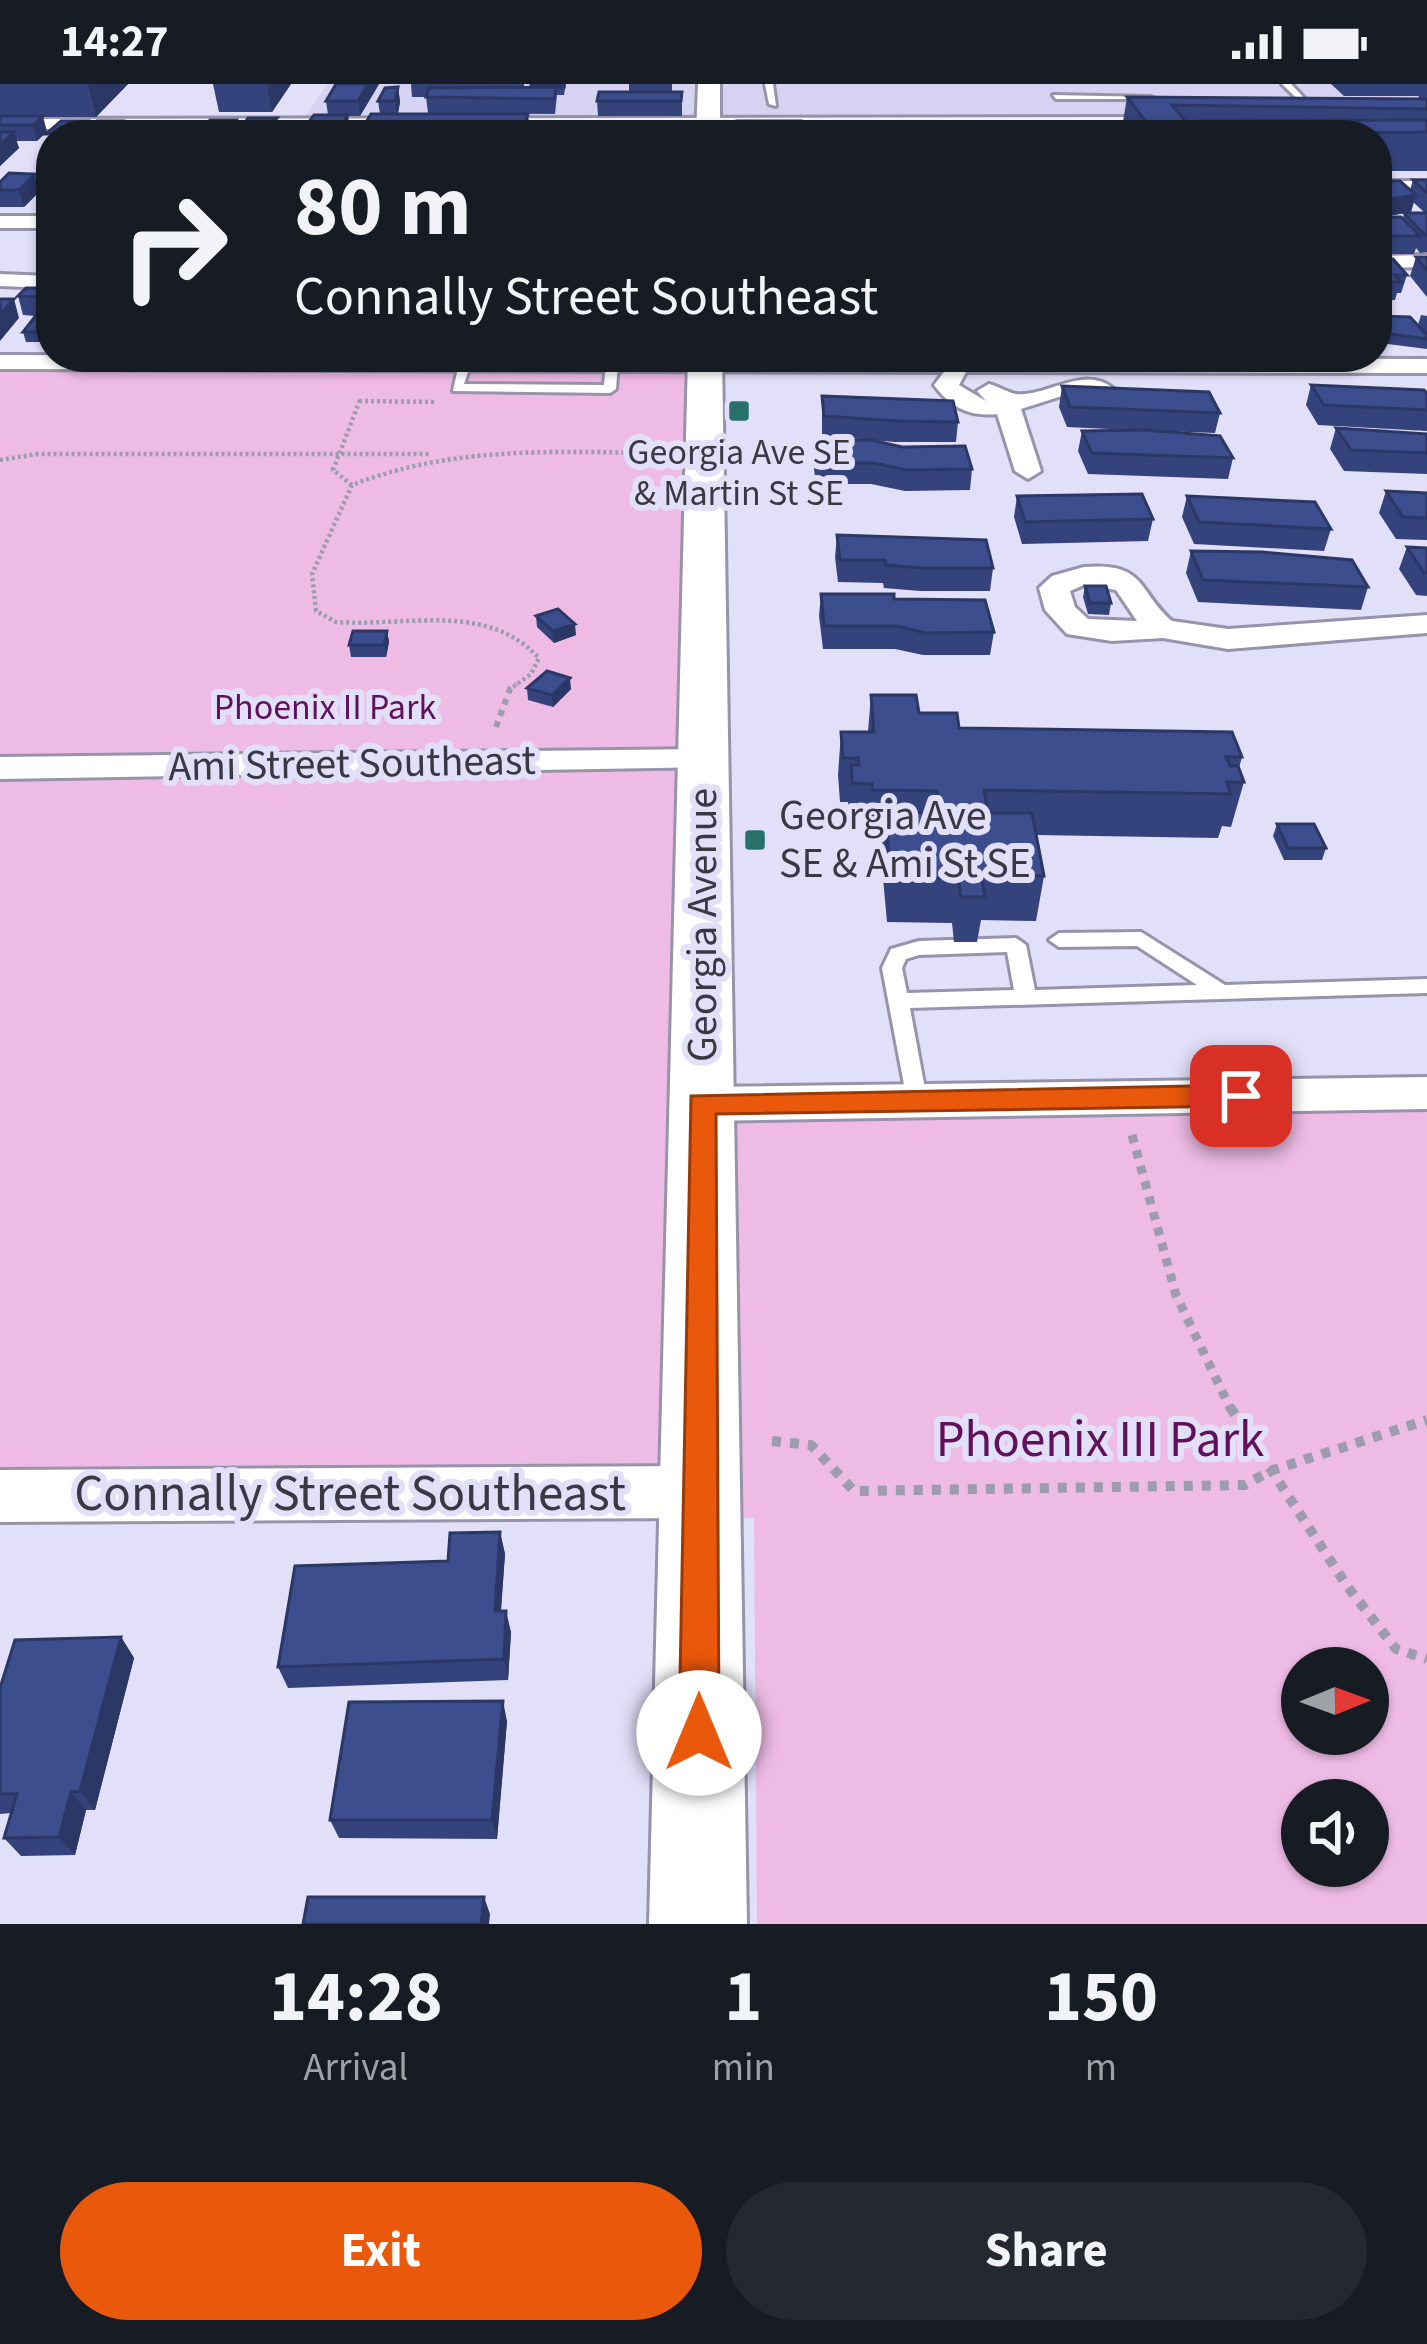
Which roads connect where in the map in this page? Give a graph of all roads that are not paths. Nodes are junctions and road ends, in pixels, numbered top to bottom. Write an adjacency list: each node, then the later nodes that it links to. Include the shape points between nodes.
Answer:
1 (709, 84): 13 (main road)
2 (769, 84): 8 (lane)
3 (1286, 84): 10 (lane)
4 (1052, 91): 5 (lane); 14 (street)
5 (1167, 99)
6 (1279, 99): 10 (lane)
7 (379, 100): 12 (street)
8 (773, 104)
9 (312, 106): 11 (street)
10 (1304, 108): 15 (street)
11 (303, 120)
12 (369, 120)
13 (704, 120)
14 (1070, 120)
15 (1346, 120)
16 (0, 124): 17 (street)
17 (36, 125)
18 (0, 145): 19 (street)
19 (36, 145)
20 (1392, 187): 21 (street)
21 (1427, 187)
22 (0, 222): 23 (street)
23 (36, 222)
24 (1427, 261): 25 (street)
25 (1392, 262)
26 (0, 280): 27 (street)
27 (36, 281)
28 (36, 361): 29 (street)
29 (0, 362)
30 (1392, 365): 31 (street)
31 (1427, 366)
32 (705, 372): 39 (main road, Georgia Avenue)
33 (952, 372): 35 (street, via 950,393 983,408)
34 (1427, 391): 35 (street, via 1060,389)
35 (1009, 408): 36 (street)
36 (1028, 471)
37 (1427, 624): 38 (street, via 1228,639)
38 (1163, 629)
39 (704, 760): 40 (street, Ami Street Southeast); 48 (main road, Georgia Avenue)
40 (0, 768)
41 (1059, 940): 43 (lane, via 1141,939)
42 (1427, 986): 43 (lane)
43 (1221, 992): 44 (lane)
44 (1026, 998): 45 (lane); 45 (lane, via 1016,945 898,953)
45 (897, 1001): 47 (lane)
46 (1427, 1093): 47 (street)
47 (916, 1100): 48 (street)
48 (701, 1104): 49 (main road, Georgia Avenue)
49 (700, 1492): 50 (street, Connally Street Southeast); 51 (main road, Georgia Avenue)
50 (0, 1496)
51 (698, 1924)

